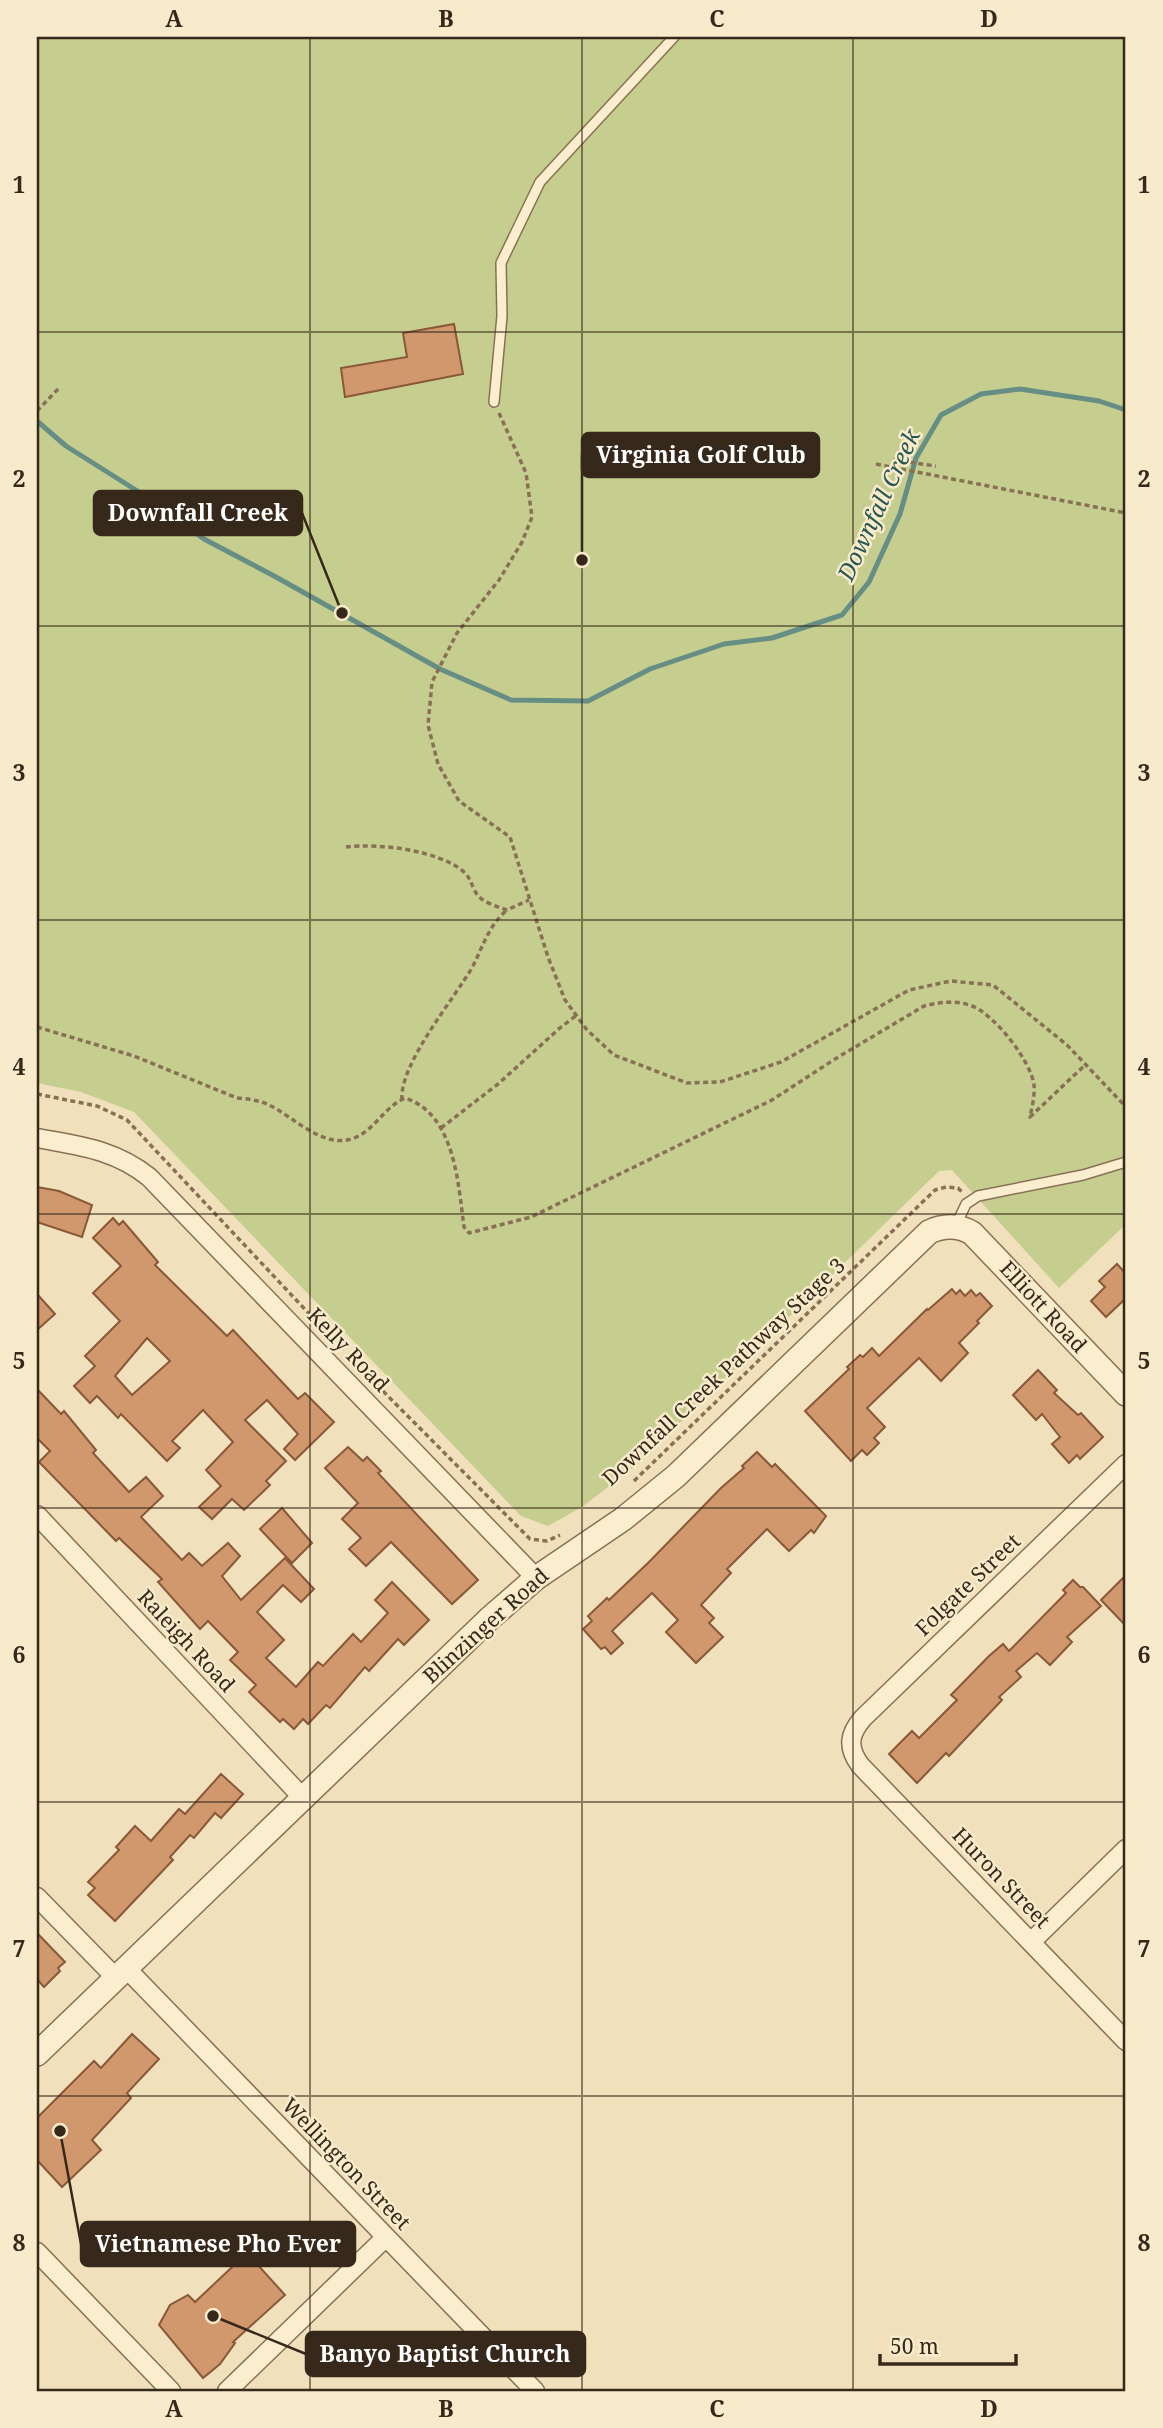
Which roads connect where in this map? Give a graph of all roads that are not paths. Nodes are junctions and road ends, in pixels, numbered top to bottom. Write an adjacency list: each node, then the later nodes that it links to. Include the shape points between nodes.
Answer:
1 (674, 37): 2 (lane, via 540,182 501,263 502,316)
2 (494, 402)
3 (37, 1138): 9 (street, Kelly Road, via 123,1158 149,1177)
4 (1126, 1162): 5 (lane, via 978,1196 966,1204)
5 (955, 1226): 6 (street, Elliott Road, via 976,1237); 9 (street, Blinzinger Road, via 923,1235 676,1476 623,1519)
6 (1126, 1394)
7 (1126, 1464): 10 (street, Folgate Street, via 863,1718)
8 (37, 1515): 11 (street, Raleigh Road)
9 (536, 1578): 11 (street, Blinzinger Road)
10 (850, 1743): 14 (street, Huron Street, via 860,1765)
11 (303, 1798): 15 (street, Blinzinger Road)
12 (1126, 1849): 14 (street)
13 (37, 1897): 15 (street, Wellington Street)
14 (1031, 1942): 16 (street, Huron Street)
15 (121, 1973): 17 (street, Blinzinger Road); 18 (street, Wellington Street)
16 (1126, 2041)
17 (37, 2054)
18 (385, 2238): 21 (street); 22 (street, Wellington Street)
19 (37, 2252): 20 (street)
20 (172, 2391)
21 (227, 2391)
22 (535, 2391)

